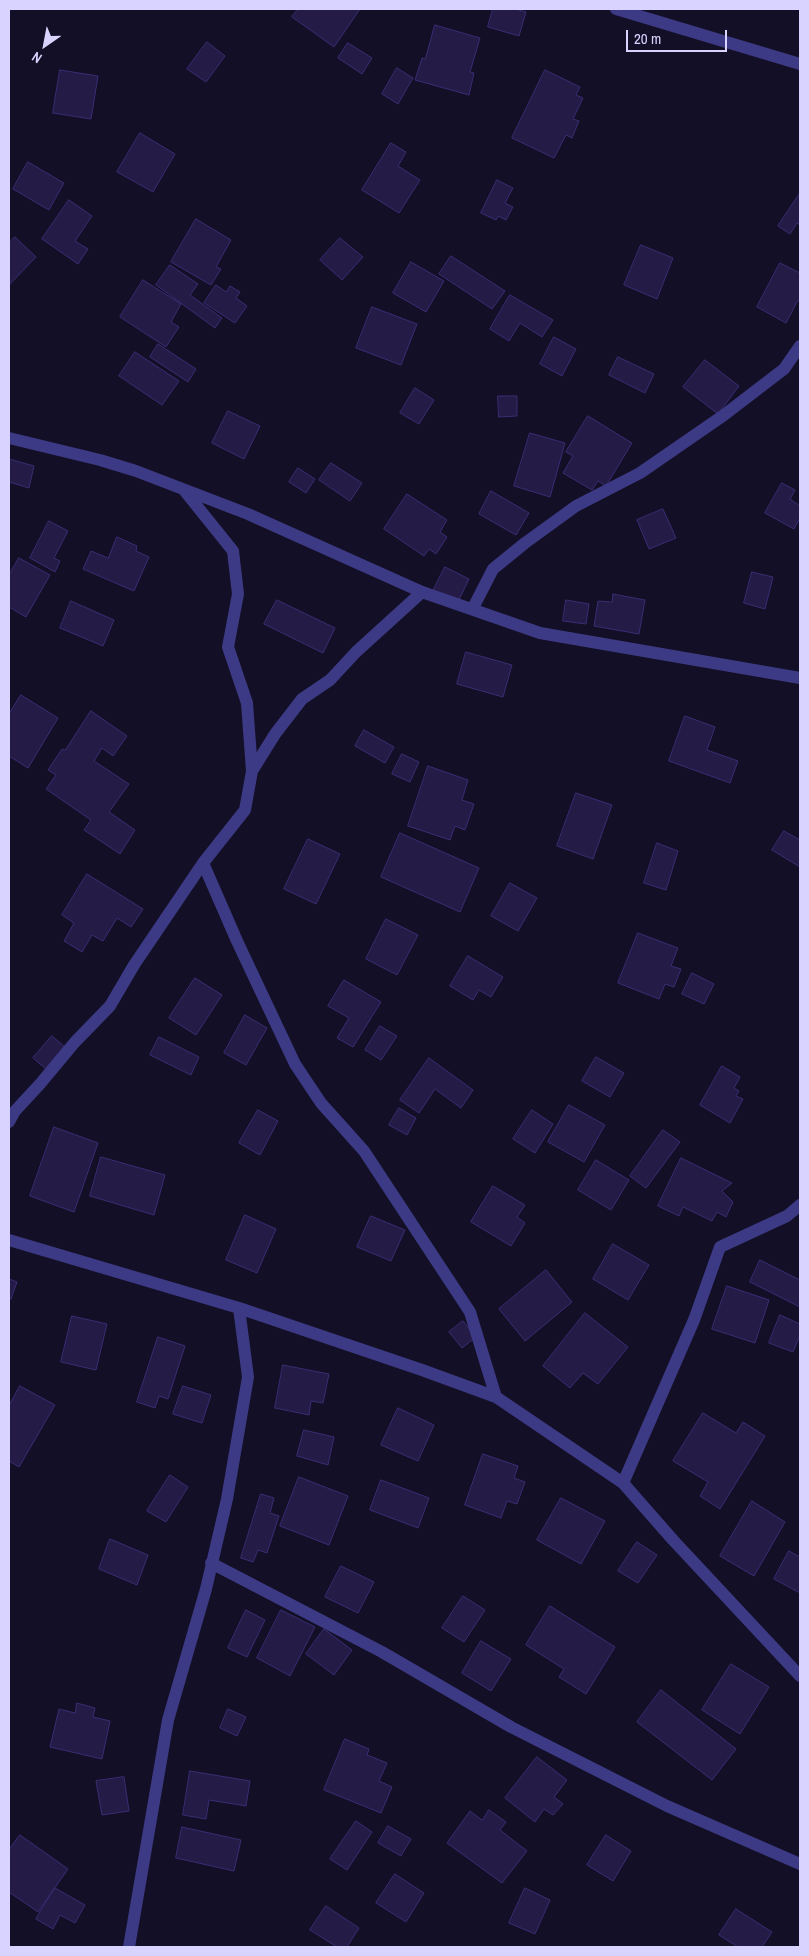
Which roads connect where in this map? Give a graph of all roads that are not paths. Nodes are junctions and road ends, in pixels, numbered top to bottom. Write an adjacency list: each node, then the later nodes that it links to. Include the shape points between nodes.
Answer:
1 (616, 9): 2 (street)
2 (800, 64)
3 (800, 346): 7 (street, via 784,368 724,415 640,473 576,506 525,543 494,569)
4 (9, 438): 5 (street, via 109,462)
5 (183, 489): 6 (street, via 248,514); 9 (street, via 233,551 238,594 228,647 247,703)
6 (422, 592): 7 (street); 9 (street, via 330,680 302,698)
7 (473, 608): 8 (street, via 540,633)
8 (800, 678)
9 (252, 771): 10 (street, via 245,810)
10 (203, 863): 11 (street, via 110,1006 75,1042); 15 (street, via 295,1064 321,1103 364,1151 470,1312)
11 (9, 1122)
12 (800, 1205): 16 (street, via 787,1216 720,1247 694,1320)
13 (9, 1240): 14 (street)
14 (239, 1308): 15 (street); 17 (street, via 248,1377 227,1499)
15 (496, 1397): 16 (street)
16 (623, 1483): 18 (street)
17 (211, 1563): 19 (street, via 382,1652 511,1727 667,1806); 20 (street, via 168,1720)
18 (800, 1676)
19 (800, 1864)
20 (129, 1947)

